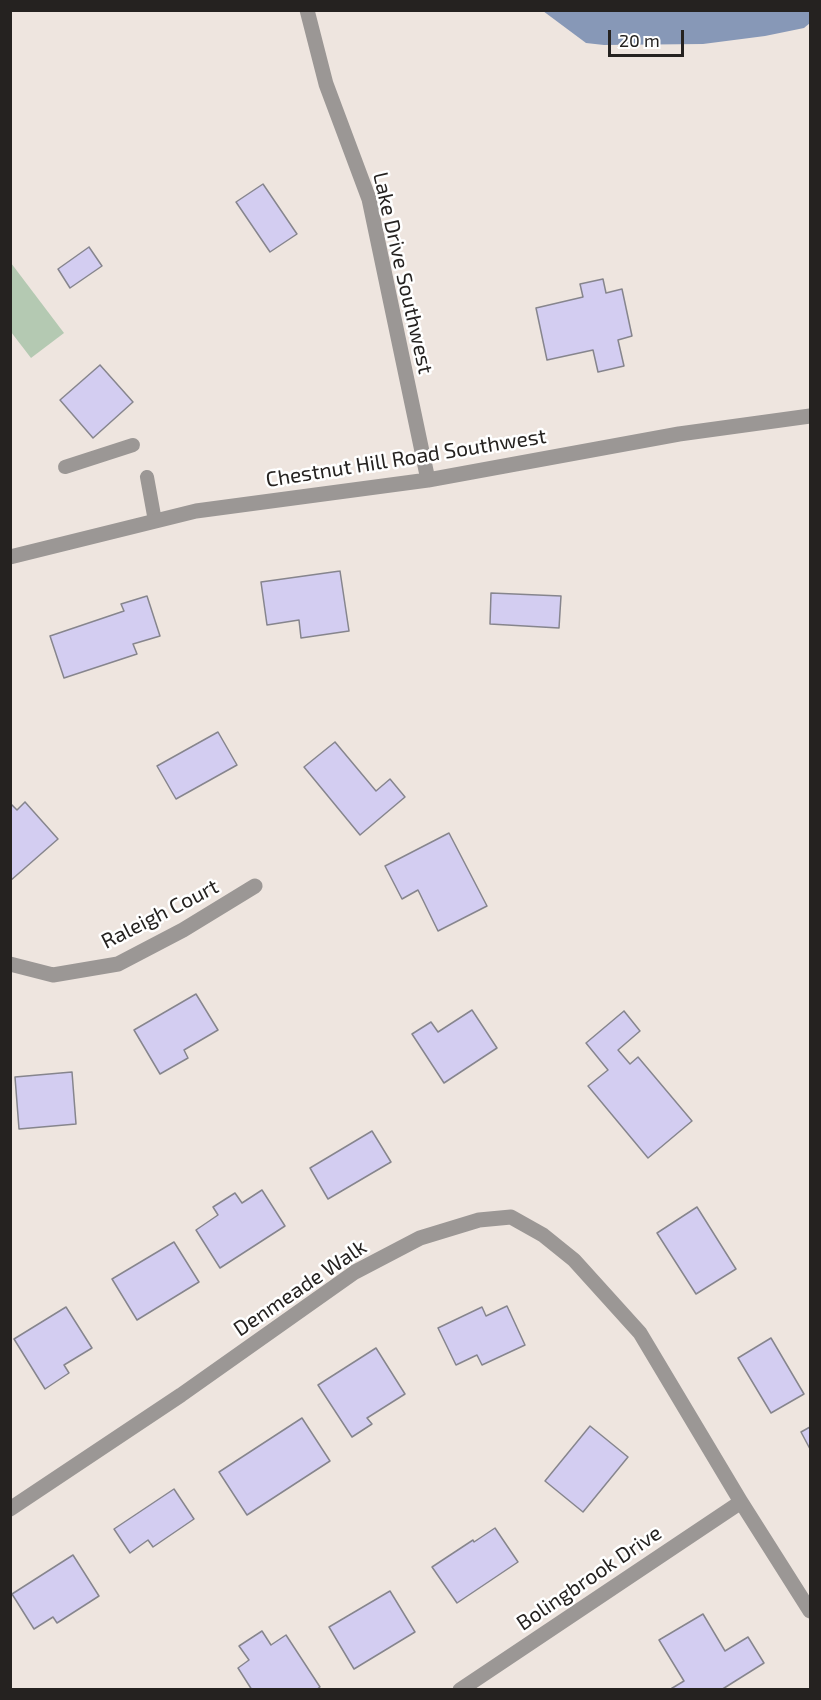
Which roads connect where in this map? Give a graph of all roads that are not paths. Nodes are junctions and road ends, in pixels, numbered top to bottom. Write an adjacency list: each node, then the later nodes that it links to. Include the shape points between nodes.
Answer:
1 (307, 10): 6 (street, Lake Drive Southwest, via 326,84 369,199)
2 (810, 416): 6 (street, Chestnut Hill Road Southwest, via 679,434)
3 (133, 445): 4 (lane)
4 (65, 467)
5 (147, 477): 7 (lane)
6 (428, 480): 7 (street, Chestnut Hill Road Southwest, via 196,511)
7 (156, 521): 8 (street, Chestnut Hill Road Southwest)
8 (10, 557)
9 (255, 886): 10 (street, Raleigh Court, via 118,964 53,975)
10 (10, 964)
11 (741, 1502): 12 (street, Denmeade Walk, via 640,1333 574,1260 543,1234 511,1217 479,1220 420,1238 355,1272 182,1395); 13 (street, Denmeade Walk); 14 (street, Bolingbrook Drive)
12 (10, 1509)
13 (810, 1611)
14 (460, 1689)

